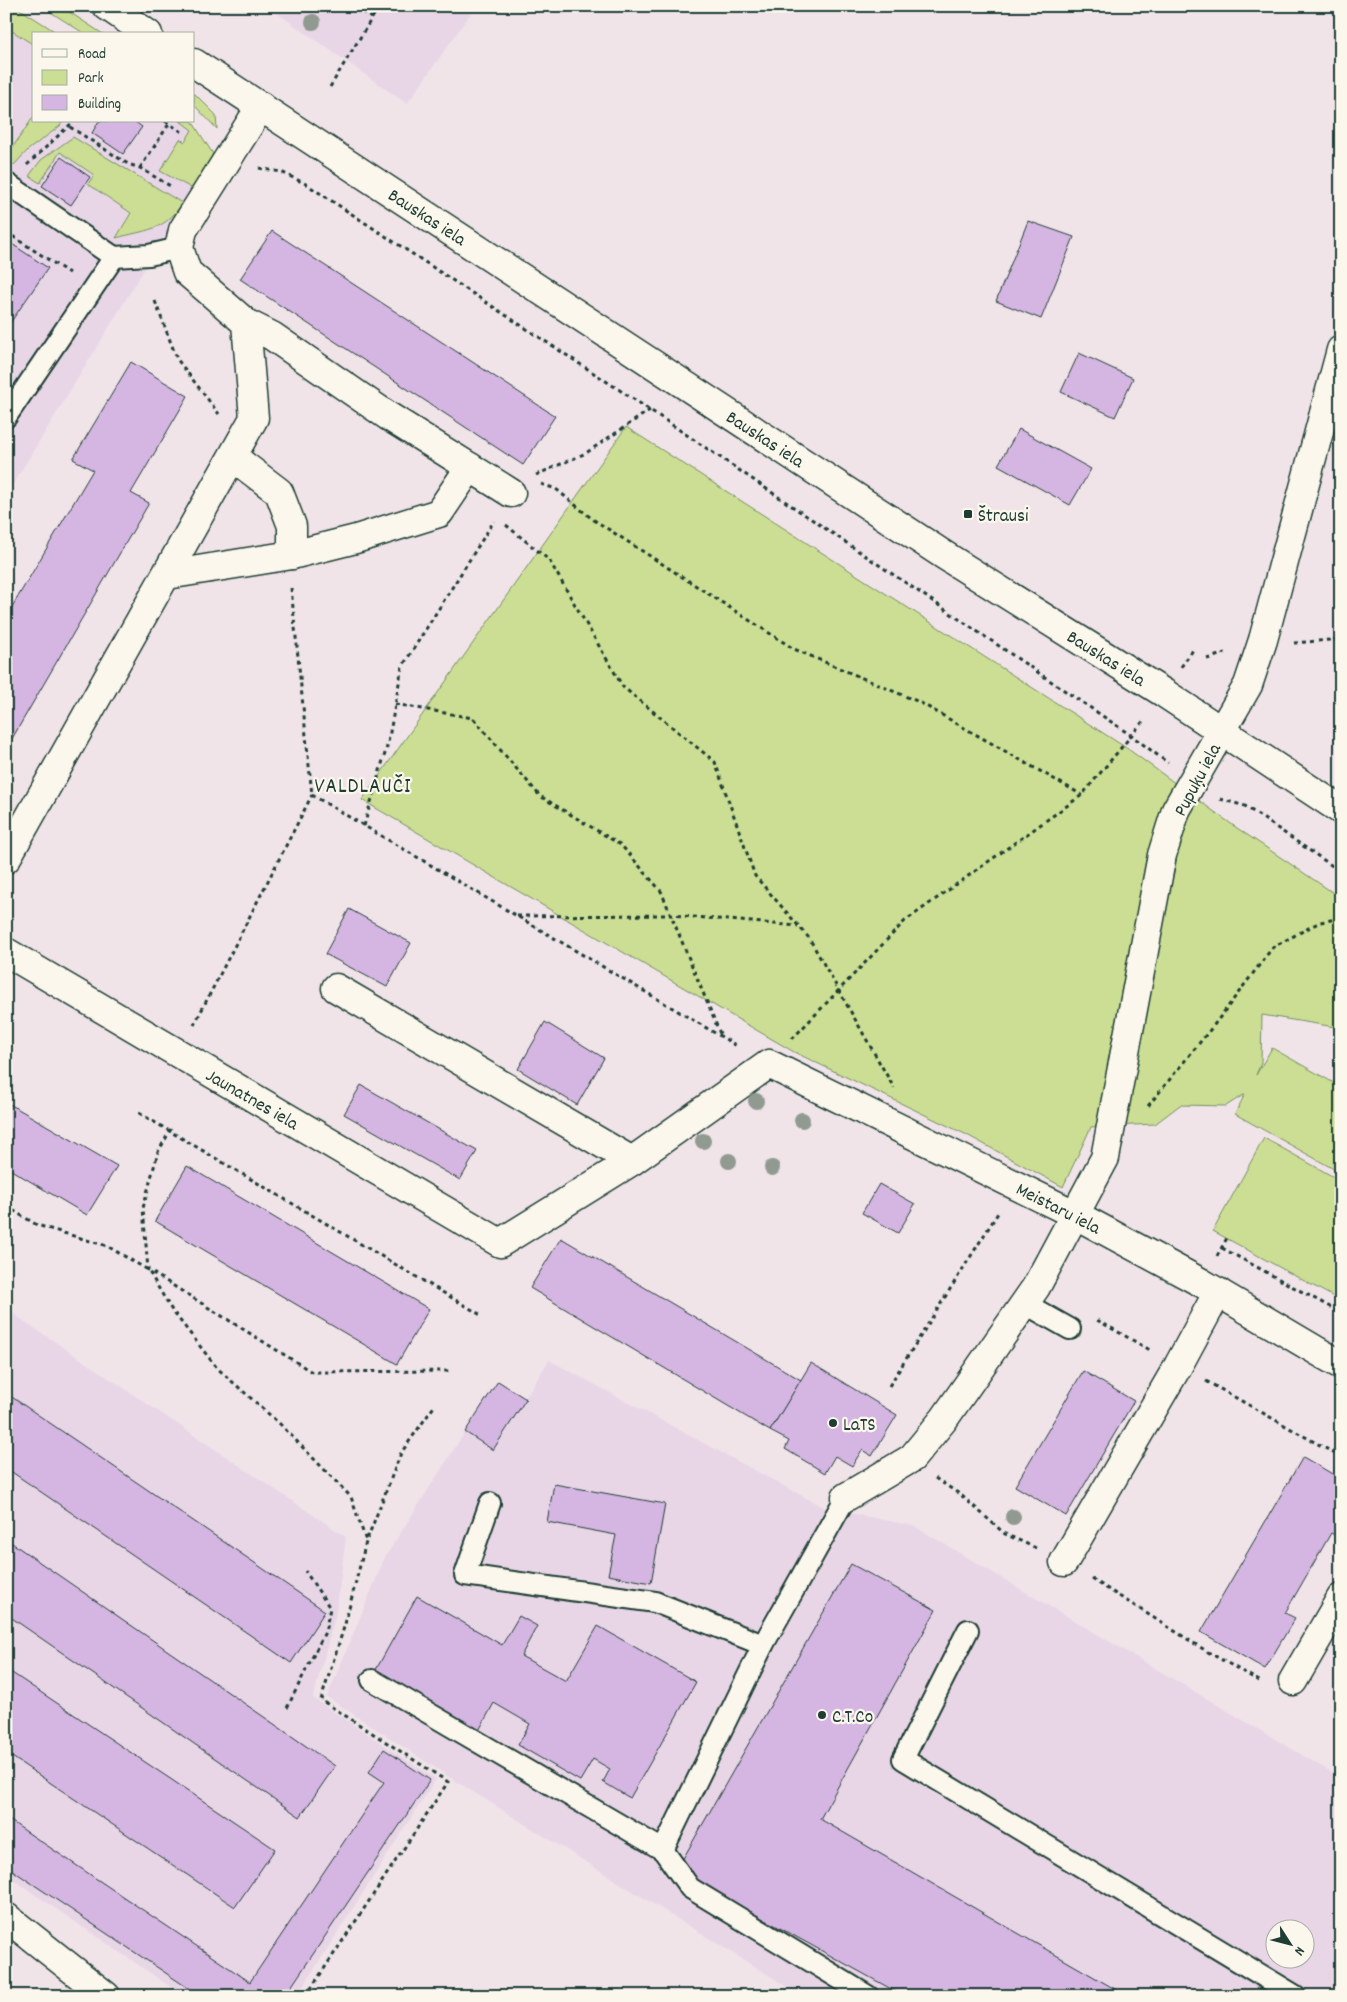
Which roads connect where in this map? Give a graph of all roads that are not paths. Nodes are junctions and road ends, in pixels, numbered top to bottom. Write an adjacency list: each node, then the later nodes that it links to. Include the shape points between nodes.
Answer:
1 (106, 6): 2 (street)
2 (145, 32)
3 (195, 64): 4 (street, Bauskas iela)
4 (261, 106): 6 (street, via 183,230); 16 (street, Bauskas iela, via 944,555)
5 (9, 185): 7 (lane)
6 (179, 248): 7 (lane, via 149,255); 8 (street, via 187,272)
7 (114, 256): 10 (lane)
8 (246, 322): 11 (street, via 254,418); 12 (street)
9 (1341, 350): 16 (street, Pupuķu iela, via 1263,640 1248,685)
10 (6, 417)
11 (239, 447): 14 (street, via 279,492 292,526); 15 (street)
12 (470, 467): 13 (street); 14 (street, via 439,513)
13 (519, 486)
14 (292, 555): 15 (street)
15 (167, 575): 18 (street)
16 (1221, 732): 17 (street, Bauskas iela); 22 (street, Pupuķu iela, via 1176,810 1162,855 1105,1158)
17 (1341, 810)
18 (6, 859)
19 (6, 952): 21 (street, Jaunatnes iela, via 500,1243)
20 (336, 988): 21 (street)
21 (632, 1161): 22 (street, Meistaru iela, via 769,1064)
22 (1076, 1214): 23 (street, Meistaru iela); 24 (street, Pupuķu iela)
23 (1218, 1292): 26 (street, Meistaru iela); 29 (street)
24 (1024, 1303): 25 (lane); 27 (street, Pupuķu iela, via 944,1419 912,1458)
25 (1070, 1329)
26 (1341, 1365)
27 (846, 1497): 32 (lane)
28 (490, 1502): 32 (lane, via 465,1575 655,1602)
29 (1064, 1562)
30 (1341, 1598): 34 (street)
31 (968, 1630): 39 (lane, via 903,1759)
32 (763, 1645): 35 (lane)
33 (372, 1680): 35 (lane)
34 (1294, 1681)
35 (663, 1850): 38 (lane, via 690,1888)
36 (6, 1917): 37 (street)
37 (106, 1996)
38 (868, 1996)
39 (1296, 1996)

